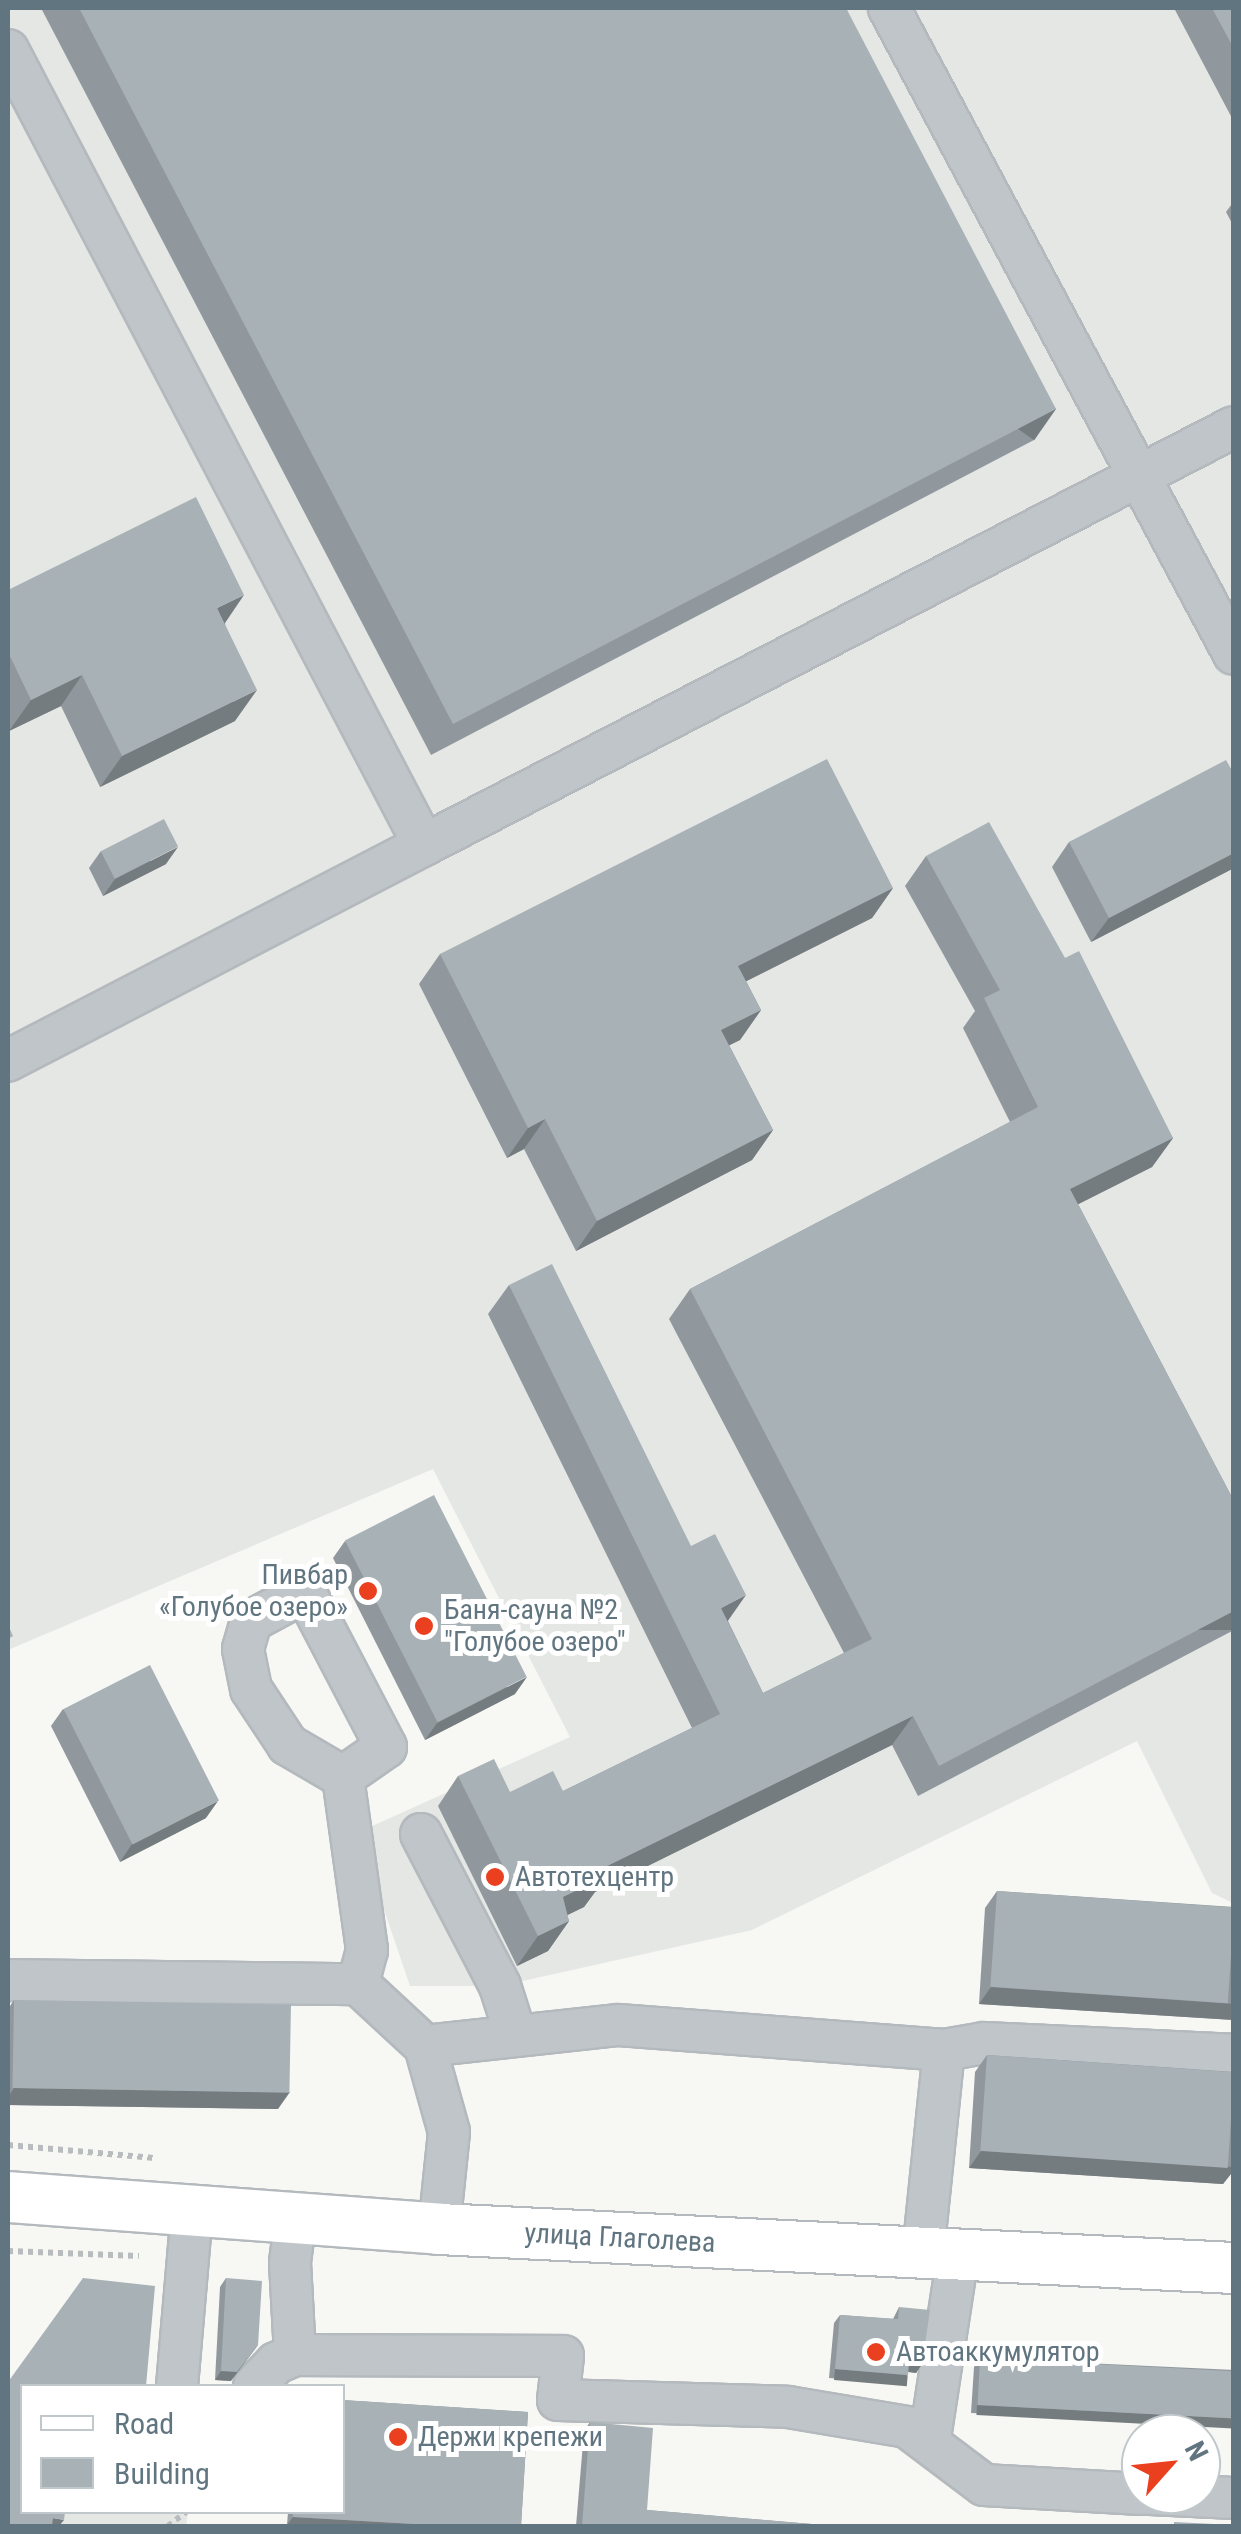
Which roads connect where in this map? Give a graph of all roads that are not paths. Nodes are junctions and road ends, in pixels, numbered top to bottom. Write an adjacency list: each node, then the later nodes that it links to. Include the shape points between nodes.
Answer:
1 (889, 8): 4 (lane)
2 (8, 50): 6 (lane)
3 (1234, 427): 4 (lane)
4 (1140, 476): 5 (lane); 6 (lane)
5 (1234, 654)
6 (424, 845): 7 (lane)
7 (8, 1061)
8 (343, 1777): 11 (lane, via 367,1950)
9 (421, 1834): 12 (lane, via 500,1986)
10 (8, 1980): 11 (lane)
11 (358, 1984): 13 (lane)
12 (516, 2036): 13 (lane); 14 (lane, via 619,2026)
13 (425, 2046): 19 (lane, via 449,2132)
14 (944, 2050): 15 (lane, via 984,2043); 20 (lane)
15 (1234, 2055)
16 (8, 2198): 17 (main road, улица Глаголева)
17 (192, 2212): 18 (main road, улица Глаголева); 23 (lane)
18 (296, 2216): 19 (main road, улица Глаголева); 22 (lane, via 290,2262)
19 (440, 2229): 20 (main road, улица Глаголева)
20 (941, 2254): 21 (main road, улица Глаголева); 25 (lane)
21 (1234, 2268)
22 (295, 2355): 24 (lane, via 276,2362); 25 (lane, via 563,2356 558,2400 788,2406 907,2427)
23 (177, 2384)
24 (256, 2384)
25 (930, 2438): 26 (lane, via 984,2485)
26 (1121, 2500)

